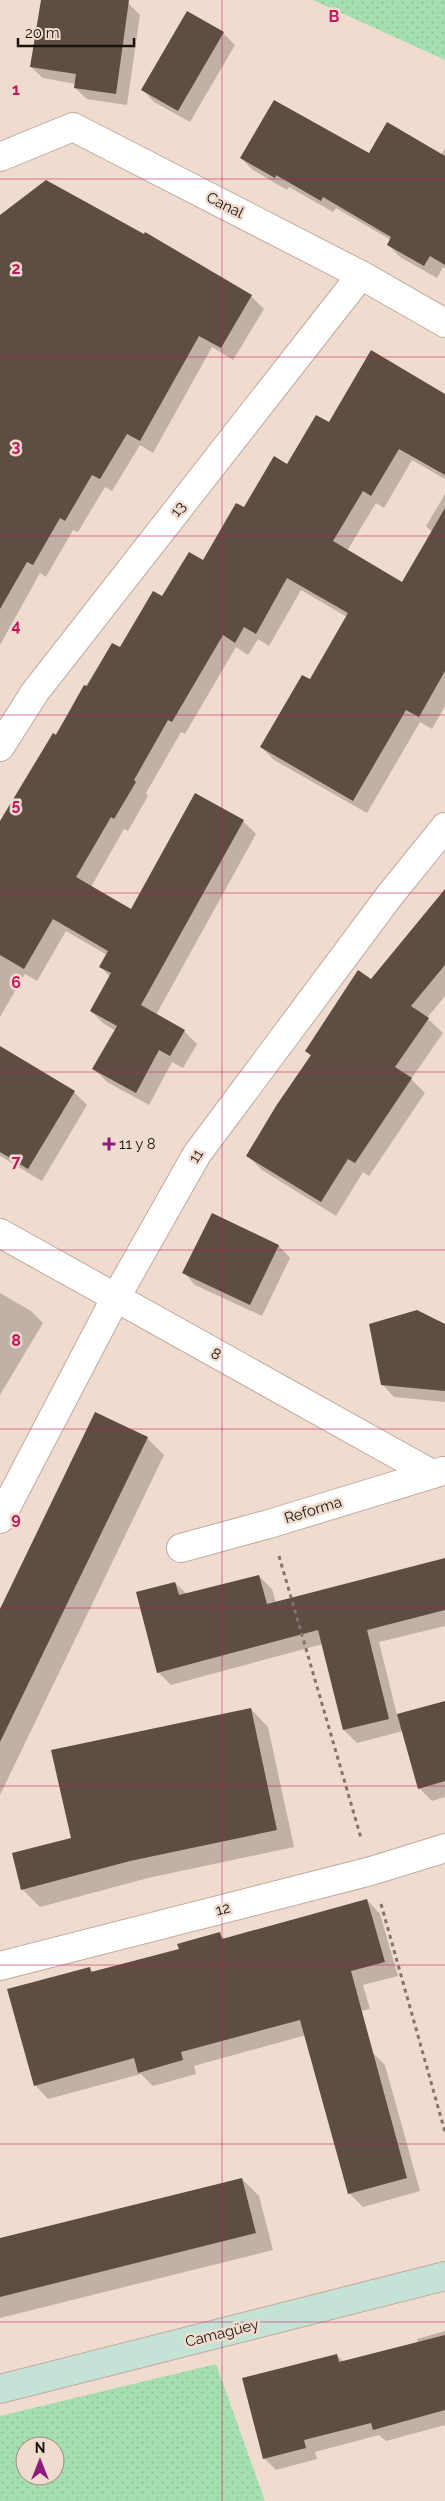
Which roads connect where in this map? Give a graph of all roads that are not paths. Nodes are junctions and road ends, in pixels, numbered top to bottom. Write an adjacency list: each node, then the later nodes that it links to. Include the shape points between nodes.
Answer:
1 (0, 157): 2 (street, Canal, via 73,127)
2 (361, 275): 3 (street, Canal); 4 (street, 13, via 35,692)
3 (445, 324)
4 (0, 747)
5 (445, 828): 7 (street, 11, via 390,895 197,1154)
6 (0, 1233): 7 (street, 8)
7 (115, 1299): 8 (street, 8); 9 (street, 11)
8 (439, 1472): 10 (street, Reforma)
9 (0, 1519)
10 (181, 1548)
11 (445, 1848): 12 (street, 12, via 371,1871)
12 (0, 1966)
13 (445, 2276): 14 (main road, Camagüey)
14 (0, 2389)

